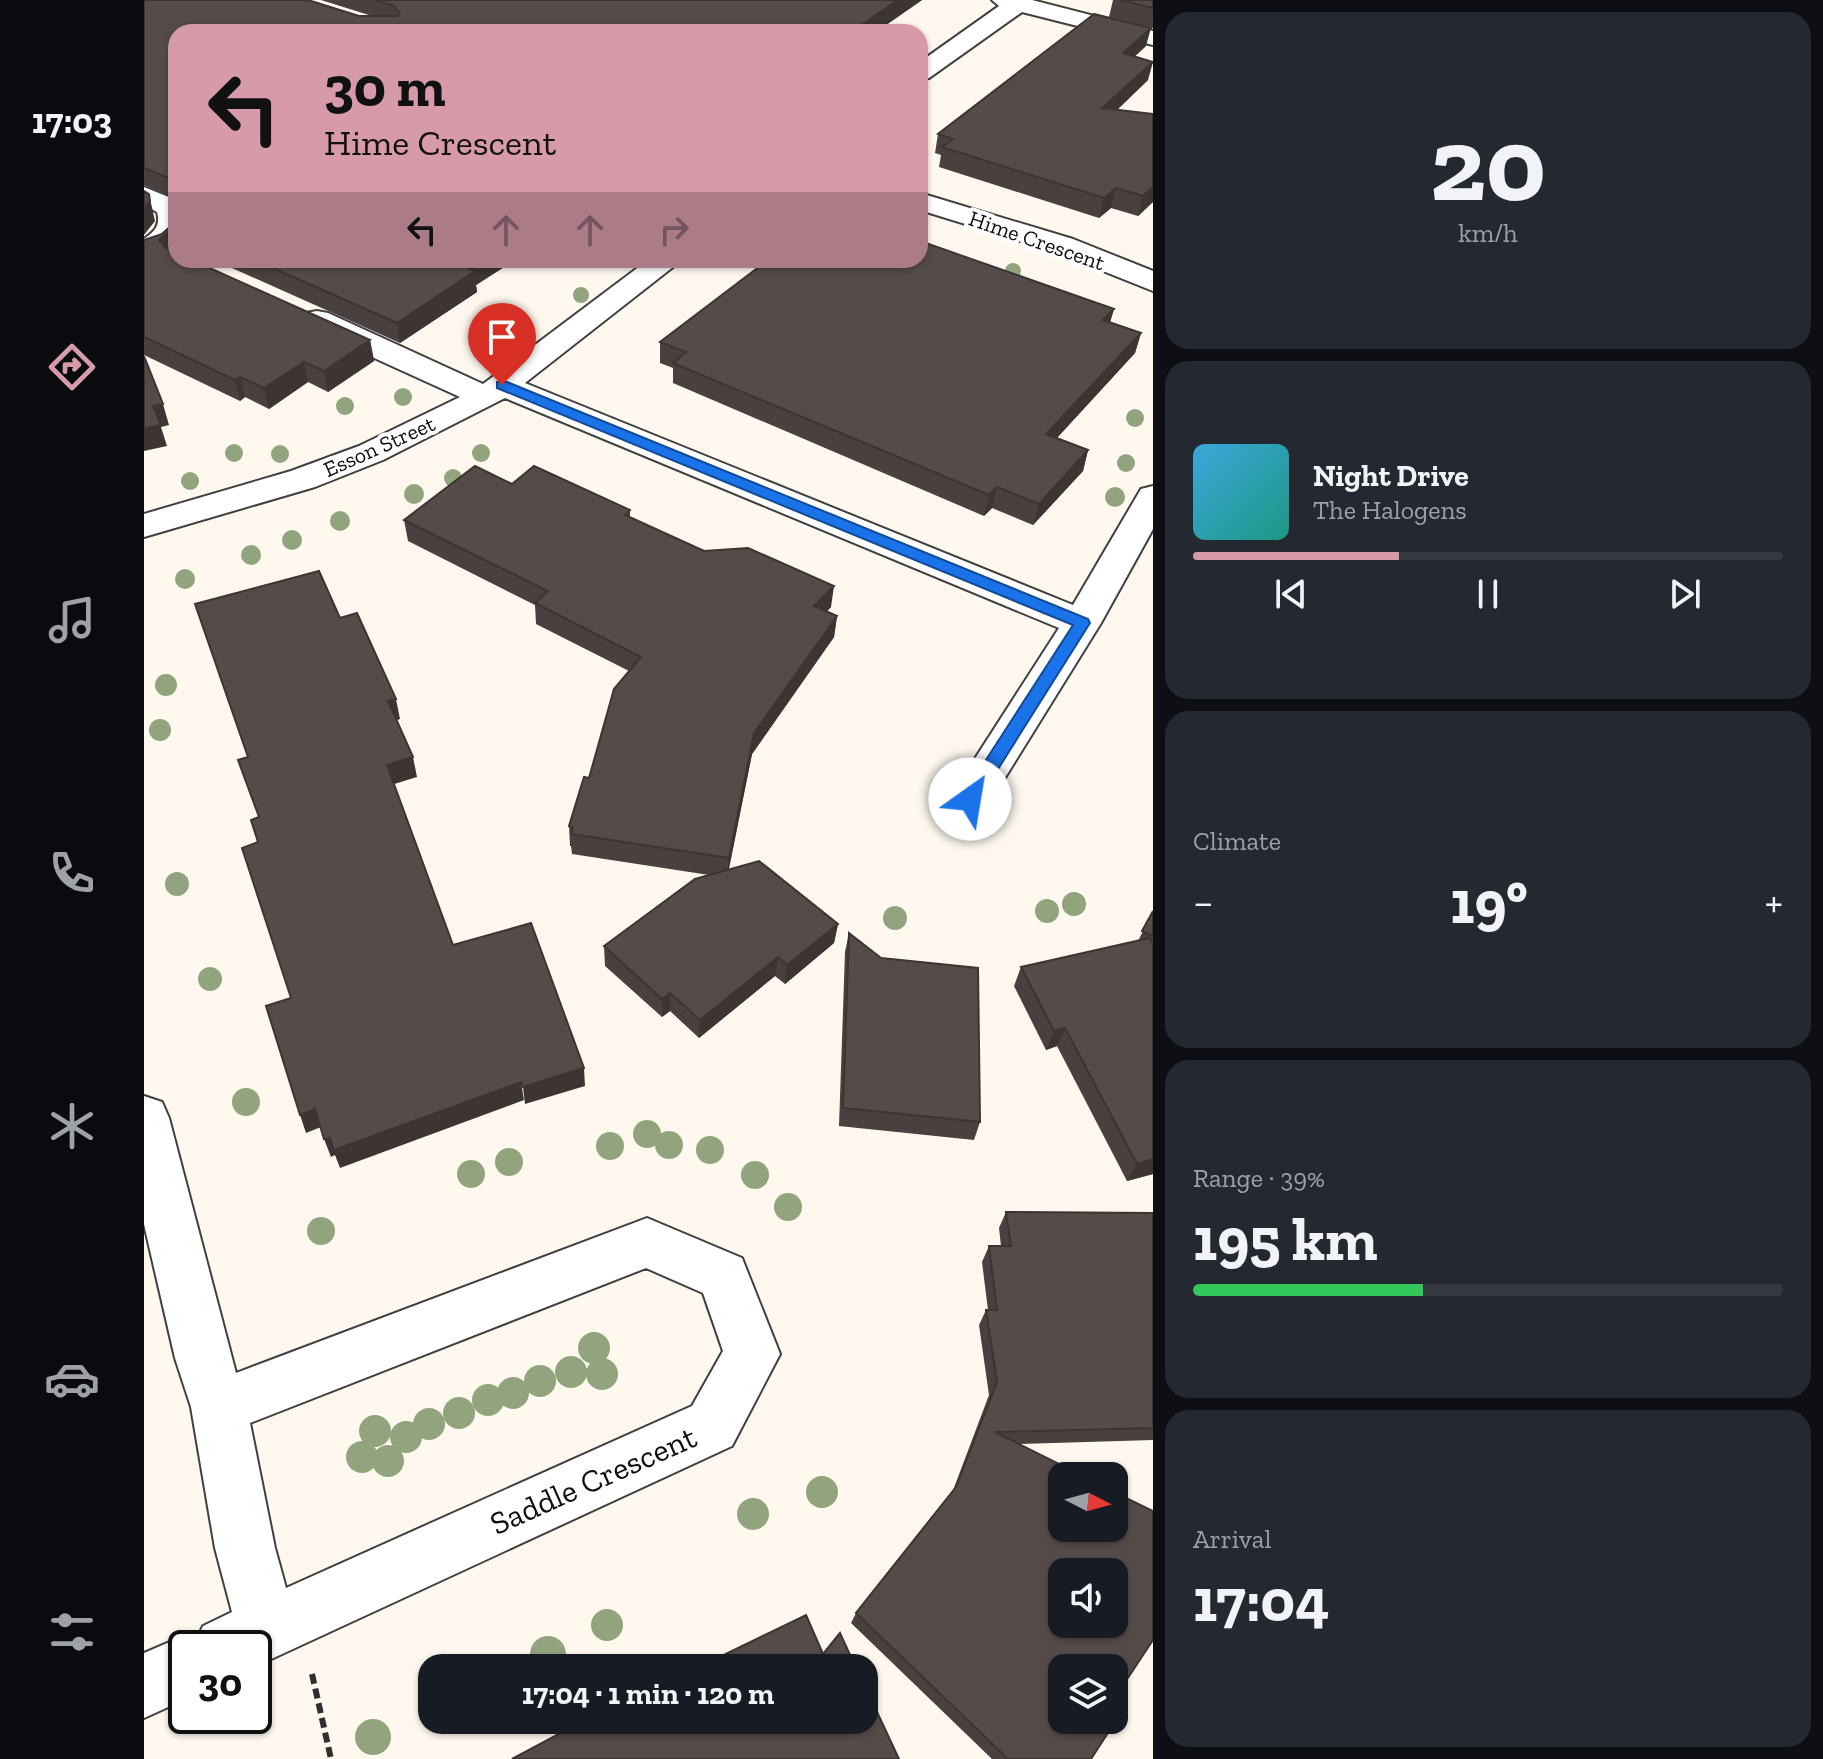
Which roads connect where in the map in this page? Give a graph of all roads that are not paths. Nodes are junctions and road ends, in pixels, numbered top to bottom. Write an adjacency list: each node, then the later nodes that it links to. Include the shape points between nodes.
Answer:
1 (1010, 2): 2 (street); 3 (street)
2 (1153, 38)
3 (928, 67)
4 (144, 195): 6 (street)
5 (928, 203): 8 (street, Hime Crescent, via 1063,245)
6 (168, 206)
7 (656, 268): 10 (street, Esson Street)
8 (1153, 282)
9 (288, 308): 10 (street)
10 (494, 391): 12 (street, Esson Street, via 371,453); 13 (street)
11 (1153, 497): 13 (street)
12 (144, 526)
13 (1082, 623): 14 (street)
14 (970, 799)
15 (144, 1118): 16 (street)
16 (219, 1407): 17 (street); 17 (street, Saddle Crescent, via 647,1243 723,1276 752,1354 712,1426)
17 (263, 1630)
18 (168, 1675): 19 (street)
19 (144, 1686)

